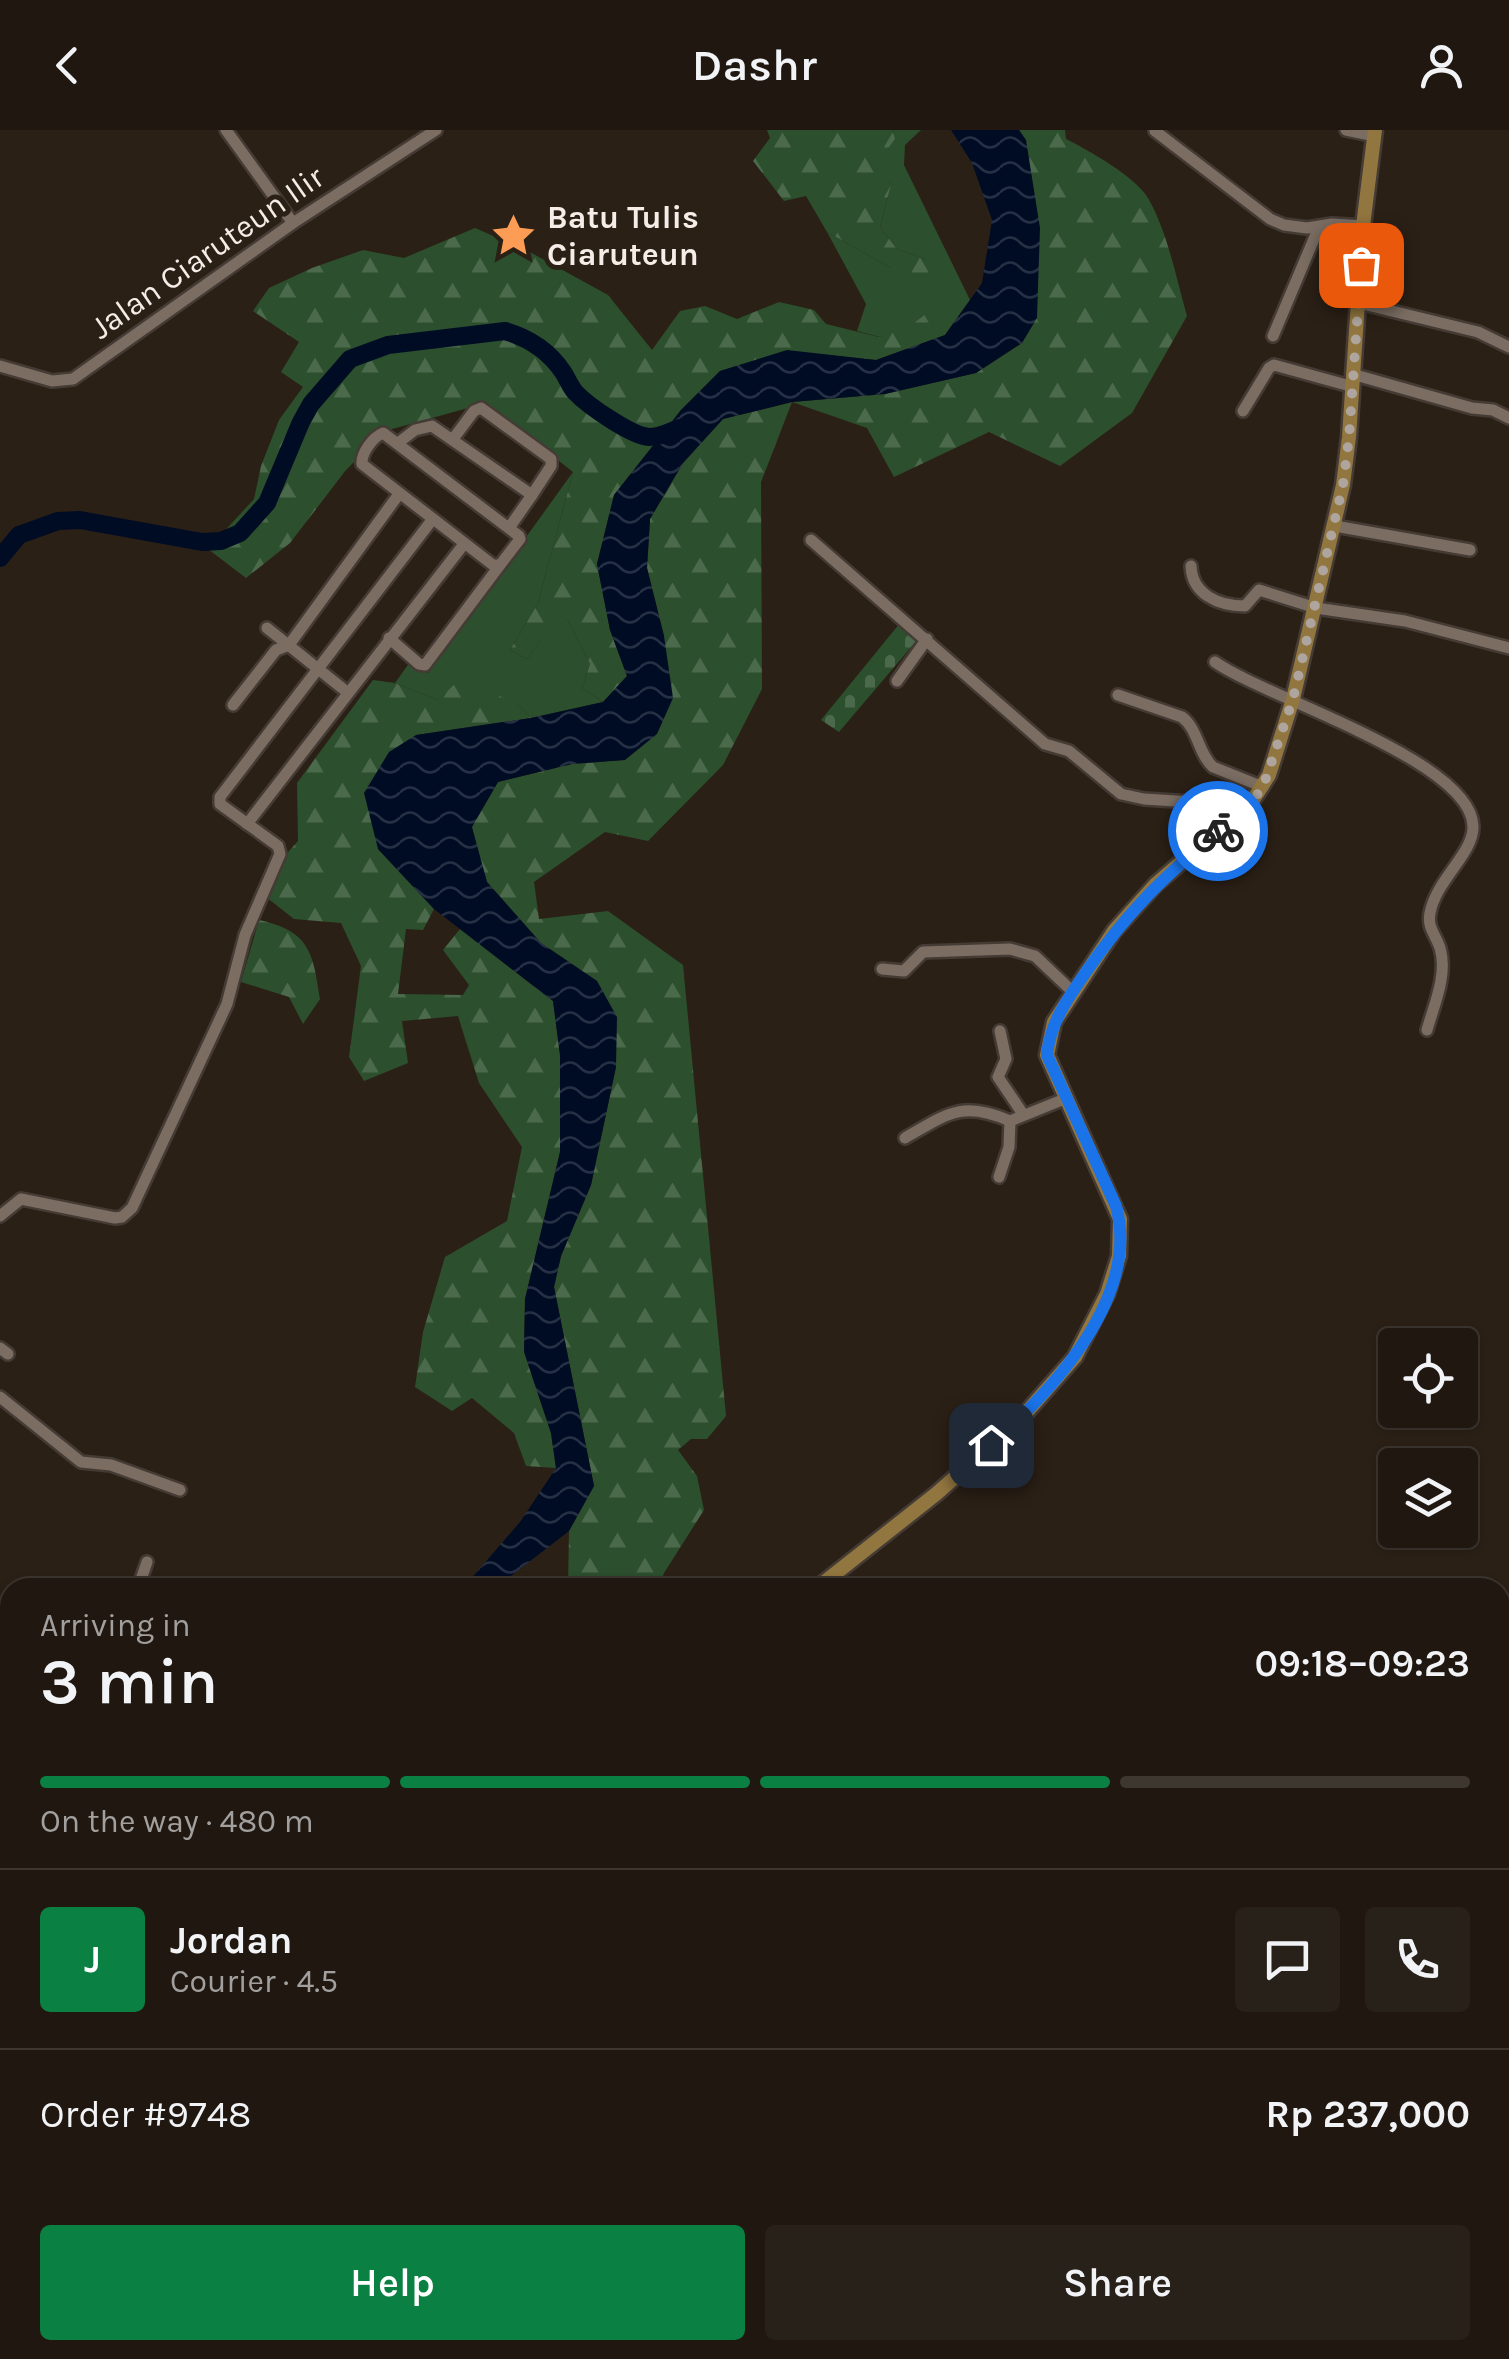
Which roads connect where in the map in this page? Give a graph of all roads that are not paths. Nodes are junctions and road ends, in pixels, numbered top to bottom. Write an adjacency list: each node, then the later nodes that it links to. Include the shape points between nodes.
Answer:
1 (226, 130): 6 (street)
2 (436, 130): 6 (street, Jalan Ciaruteun Ilir)
3 (1346, 130): 5 (street)
4 (1154, 131): 8 (street, via 1270,218)
5 (1375, 133): 7 (main road)
6 (293, 223): 12 (street, Jalan Ciaruteun Ilir, via 73,379 52,381)
7 (1363, 226): 8 (street); 9 (main road)
8 (1319, 227): 10 (street)
9 (1359, 303): 11 (street, via 1478,332); 13 (main road)
10 (1273, 336)
11 (1509, 347)
12 (0, 366)
13 (1351, 380): 14 (street, via 1274,365); 15 (street); 21 (main road)
14 (1244, 411)
15 (1509, 418)
16 (453, 438): 17 (street, via 423,426); 19 (street); 19 (street, via 481,408 550,460)
17 (398, 443): 18 (street, via 379,434 361,460); 22 (street)
18 (399, 494): 20 (street); 32 (street)
19 (532, 494): 22 (street)
20 (432, 520): 24 (street); 35 (street)
21 (1335, 526): 25 (street); 28 (main road)
22 (509, 528): 26 (street, via 520,540)
23 (811, 540): 31 (street)
24 (464, 544): 26 (street); 30 (street)
25 (1470, 550)
26 (500, 565): 30 (street, via 425,665)
27 (1191, 566): 28 (street, via 1200,592 1230,605 1245,606 1259,590)
28 (1316, 608): 33 (street, via 1406,621); 39 (main road)
29 (267, 628): 32 (street)
30 (389, 638): 37 (street)
31 (927, 639): 36 (street); 43 (street, via 1045,744 1069,751 1121,794 1191,802)
32 (288, 645): 35 (street); 40 (street, via 276,650)
33 (1509, 648)
34 (1216, 662): 39 (street)
35 (318, 669): 37 (street); 42 (street, via 220,797)
36 (897, 681)
37 (346, 692): 42 (street)
38 (1118, 695): 41 (street, via 1182,717 1207,761)
39 (1293, 699): 41 (main road); 46 (street, via 1444,779 1472,814 1471,840 1430,912 1442,980)
40 (233, 706)
41 (1263, 787): 43 (main road)
42 (247, 824): 53 (street, via 280,854 245,935 227,1004 132,1208 115,1218 21,1199)
43 (1222, 827): 45 (main road, via 1133,907)
44 (882, 968): 45 (street, via 904,972 923,952 1010,949 1034,956)
45 (1073, 992): 48 (main road, via 1054,1022 1047,1055)
46 (1426, 1030)
47 (1000, 1031): 49 (street, via 1006,1055 998,1077)
48 (1067, 1098): 49 (street); 58 (main road, via 1120,1219 1116,1267 1091,1330 1018,1421)
49 (1023, 1114): 50 (street)
50 (1010, 1121): 51 (street, via 967,1109); 52 (street)
51 (905, 1138)
52 (999, 1177)
53 (0, 1216)
54 (0, 1397): 55 (street, via 81,1462 110,1465)
55 (180, 1490)
56 (147, 1562): 57 (street)
57 (141, 1578)
58 (830, 1578)

